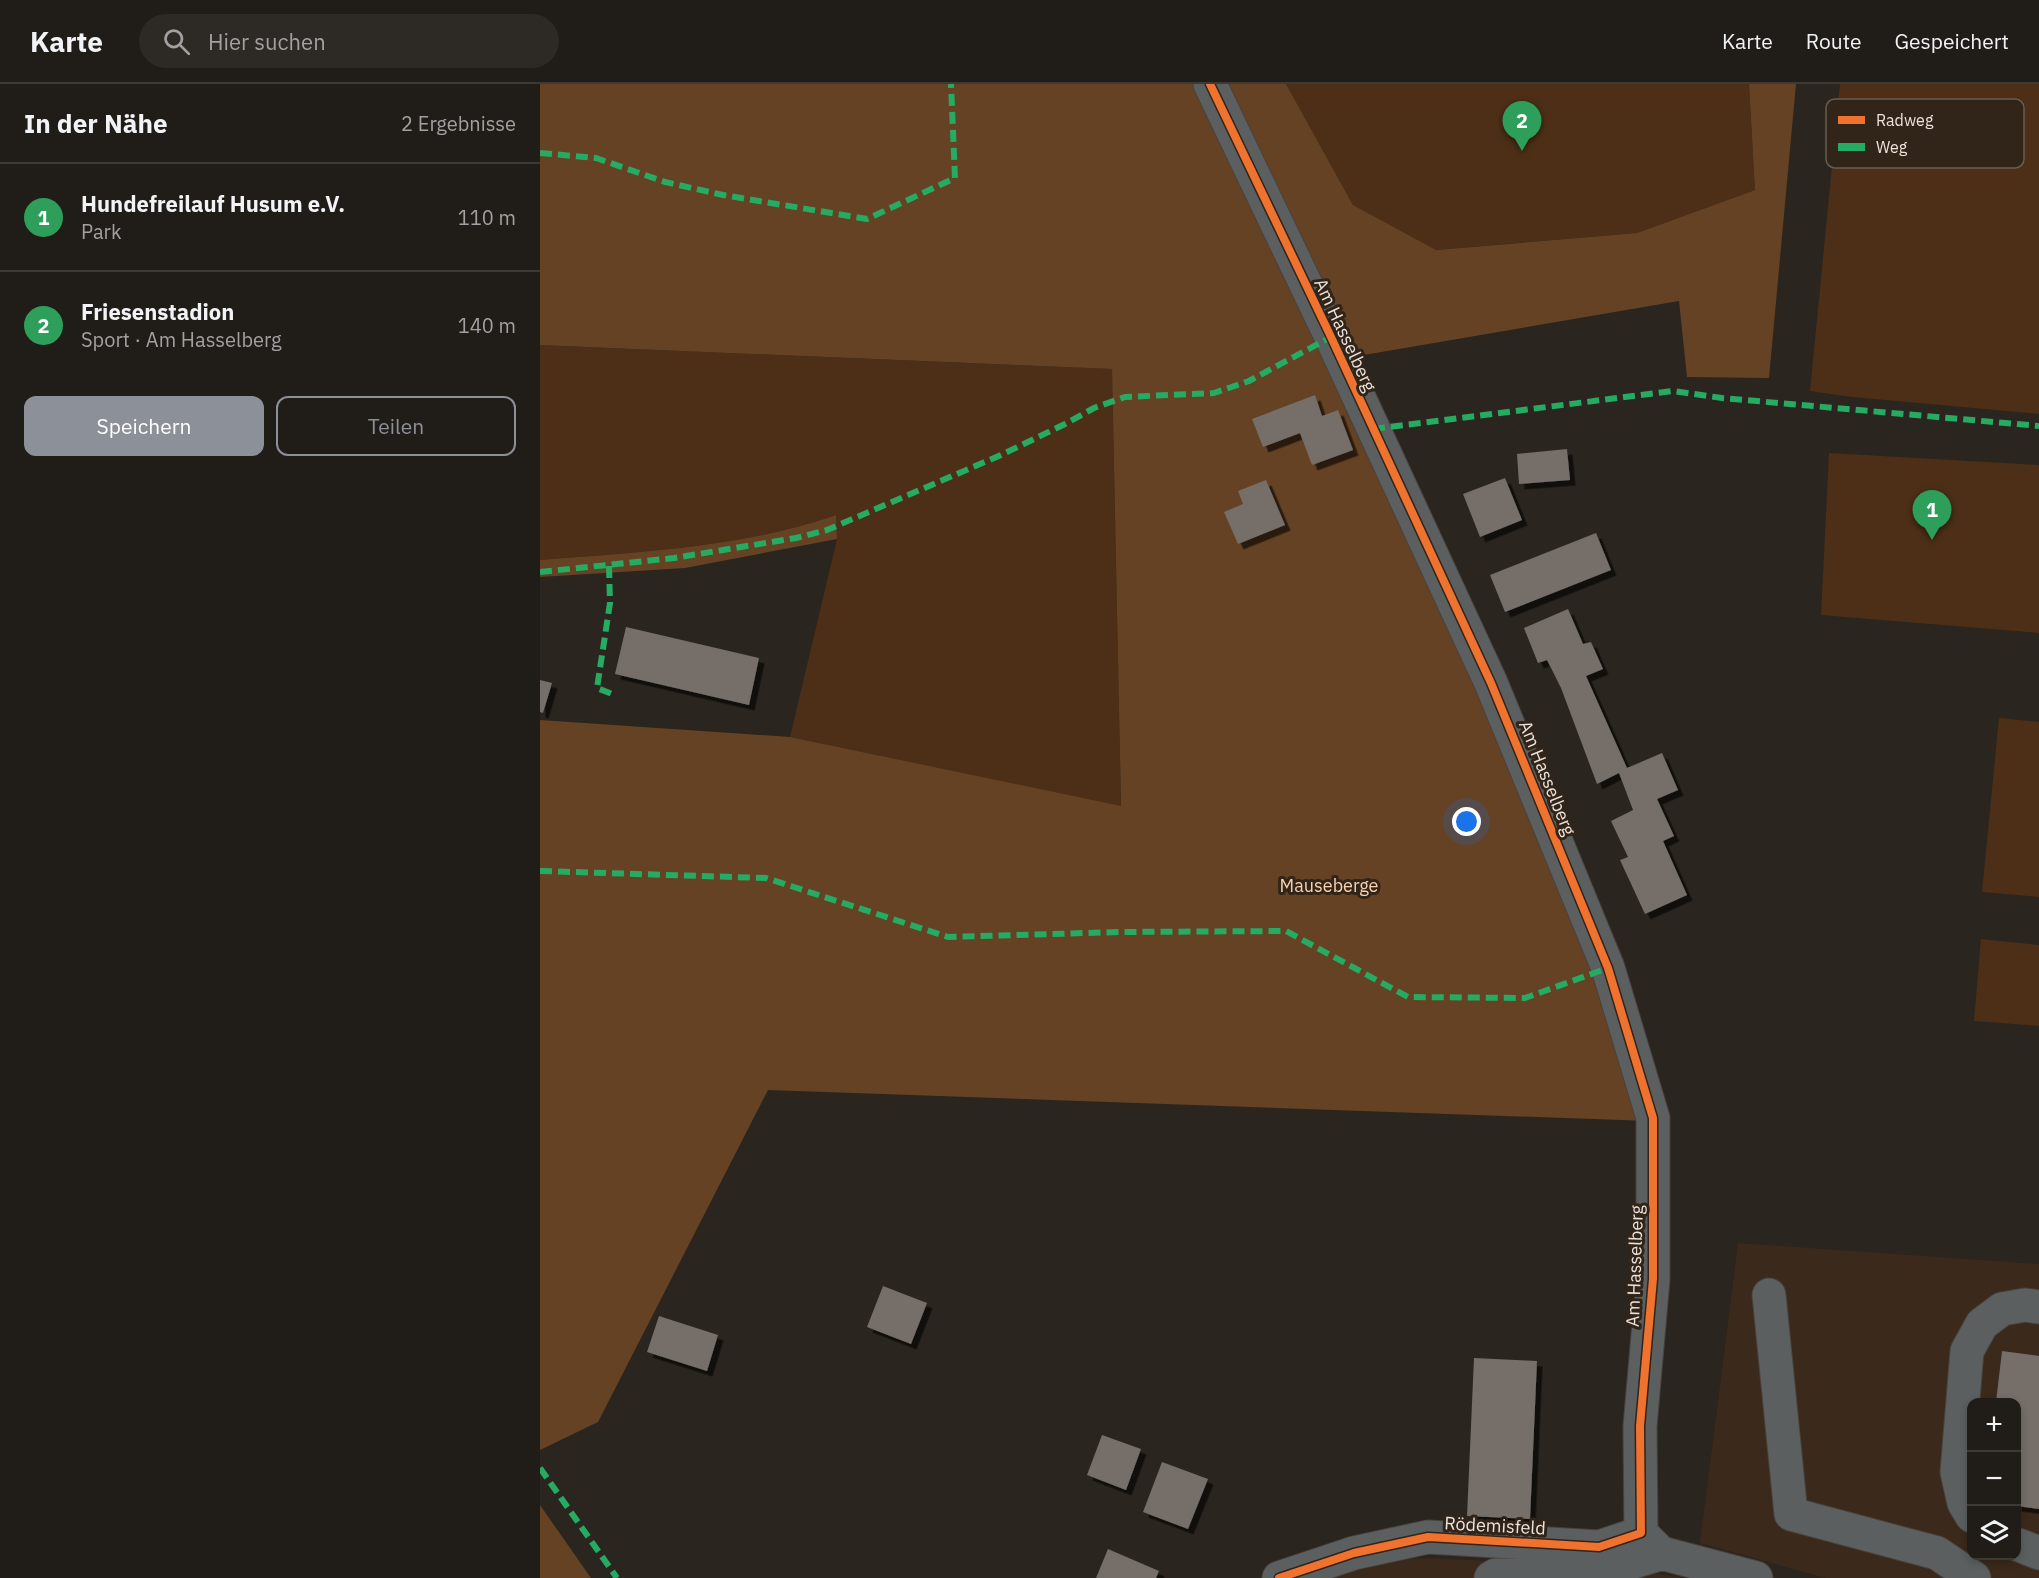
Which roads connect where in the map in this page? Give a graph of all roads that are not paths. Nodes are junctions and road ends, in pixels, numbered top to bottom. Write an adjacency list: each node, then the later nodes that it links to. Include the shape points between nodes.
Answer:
1 (1209, 84): 5 (street, Am Hasselberg, via 1491,683 1608,968 1653,1118 1653,1279 1640,1426)
2 (1769, 1295): 11 (street, via 1791,1514 1937,1553)
3 (2039, 1307): 4 (street, via 2002,1309 1982,1324 1967,1351 1957,1472)
4 (1967, 1509)
5 (1652, 1543): 8 (street, Rödemisfeld, via 1599,1547 1428,1537 1354,1553); 9 (street, via 1630,1563 1562,1576); 10 (street)
6 (2021, 1546): 7 (street)
7 (2039, 1553)
8 (1279, 1578)
9 (1491, 1578)
10 (1756, 1578)
11 (1974, 1578)

